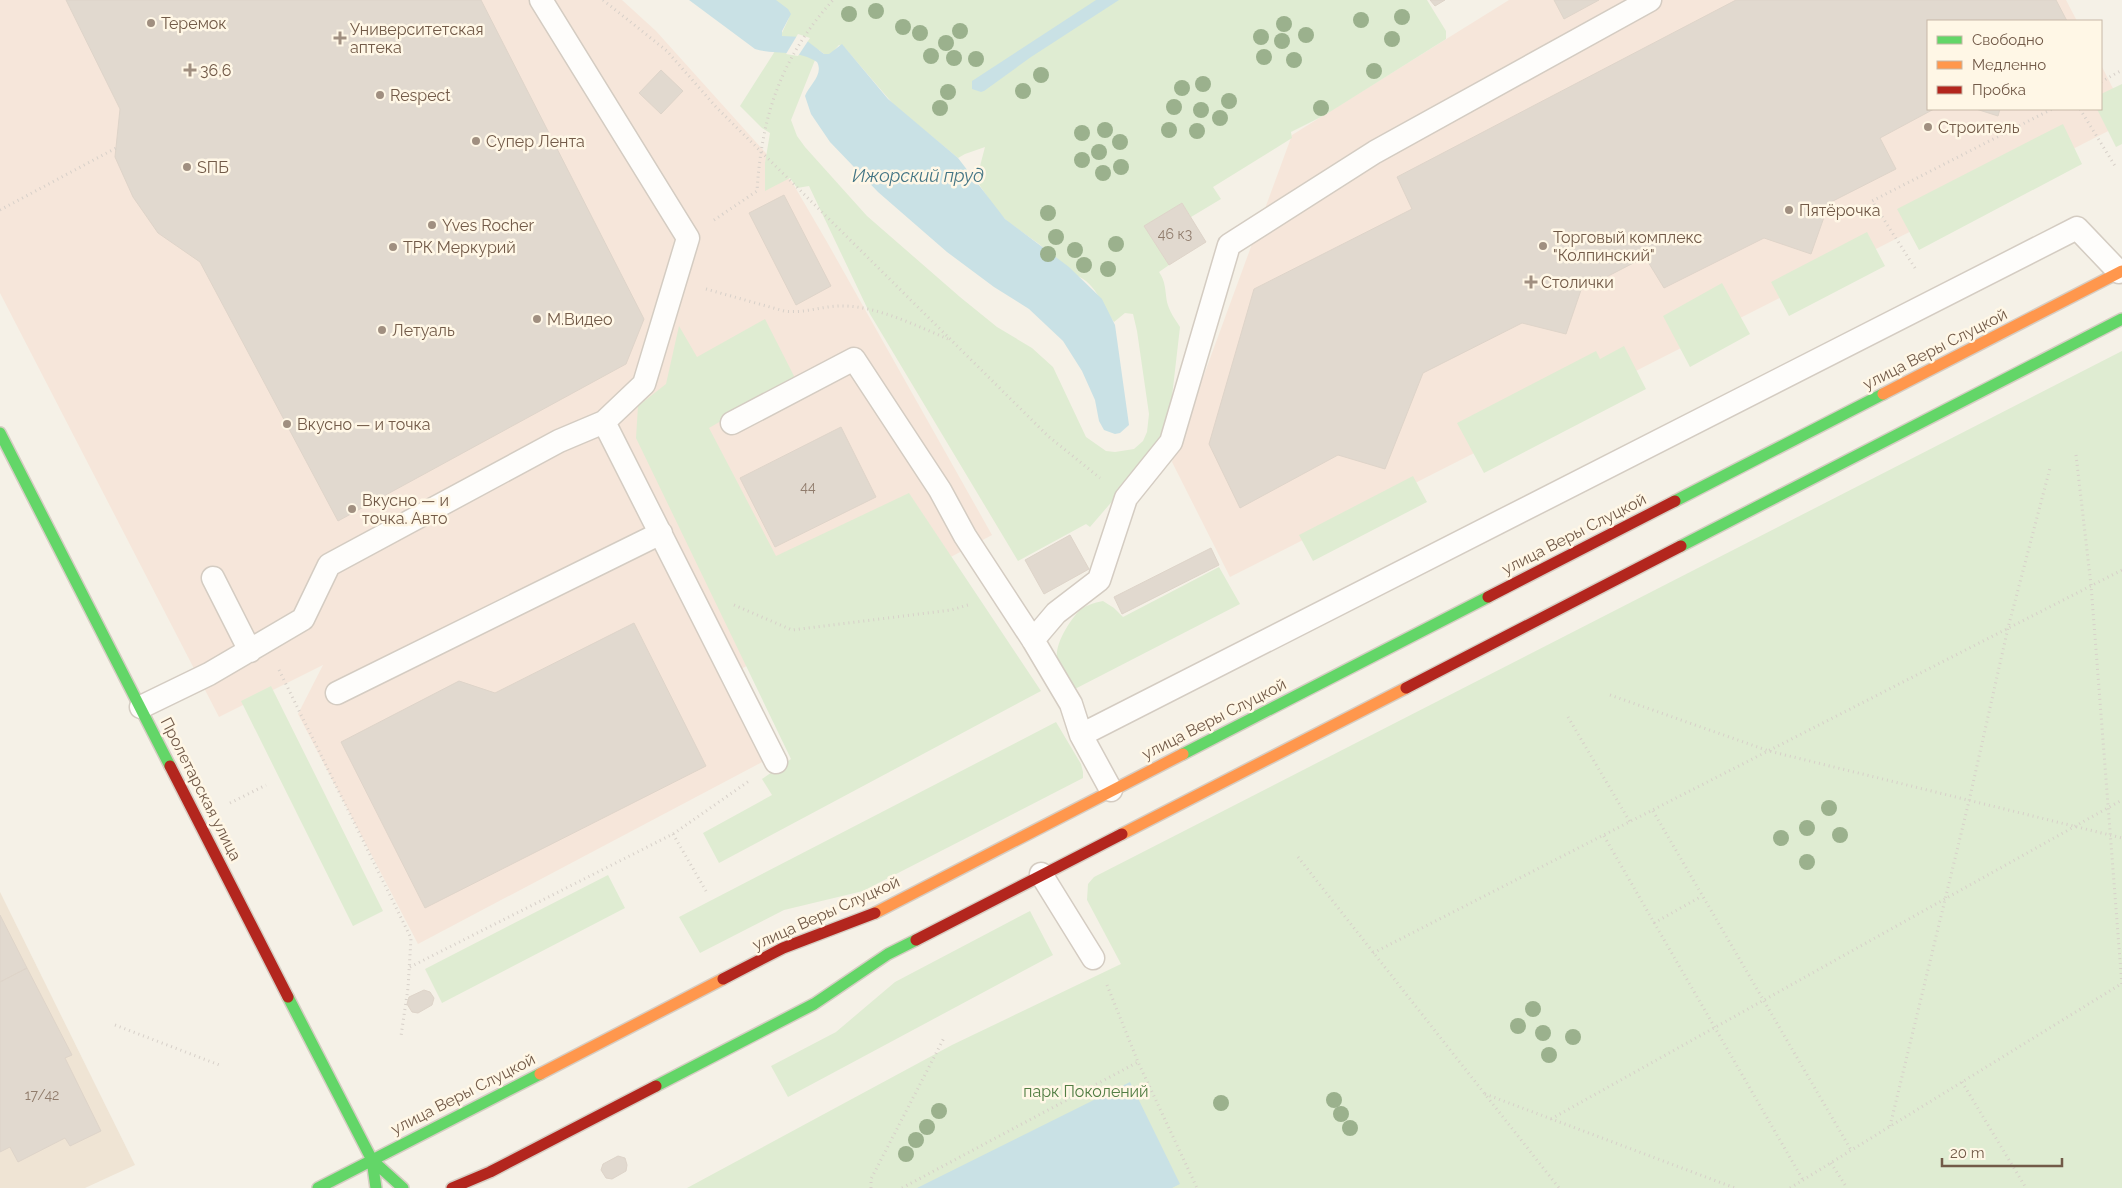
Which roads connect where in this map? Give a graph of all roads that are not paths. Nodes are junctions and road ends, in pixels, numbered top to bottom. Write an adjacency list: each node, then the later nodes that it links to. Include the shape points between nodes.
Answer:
1 (541, 0): 5 (lane, via 688,238 644,384)
2 (1650, 0): 10 (lane, via 1375,152 1228,245 1171,442 1126,498 1099,580 1056,613)
3 (2121, 271): 14 (lane, via 2077,228); 16 (street, улица Веры Слуцкой)
4 (2122, 319): 17 (street)
5 (604, 422): 8 (lane); 11 (lane, via 559,441 329,565 303,619)
6 (732, 423): 10 (lane, via 854,359)
7 (0, 433): 13 (street, Пролетарская улица)
8 (661, 533): 12 (lane); 15 (lane)
9 (213, 578): 11 (lane)
10 (1033, 640): 14 (lane, via 1071,704)
11 (258, 646): 13 (lane)
12 (337, 693)
13 (141, 708): 19 (street, Пролетарская улица)
14 (1081, 735): 16 (lane)
15 (776, 762)
16 (1111, 790): 19 (street, улица Веры Слуцкой, via 866,917 783,948)
17 (1041, 874): 18 (lane); 23 (street, via 888,954 814,1004 490,1172)
18 (1093, 958)
19 (372, 1160): 20 (street, улица Веры Слуцкой); 21 (street, Пролетарская улица); 22 (street, Пролетарская улица)
20 (318, 1188)
21 (376, 1188)
22 (403, 1188)
23 (452, 1188)

